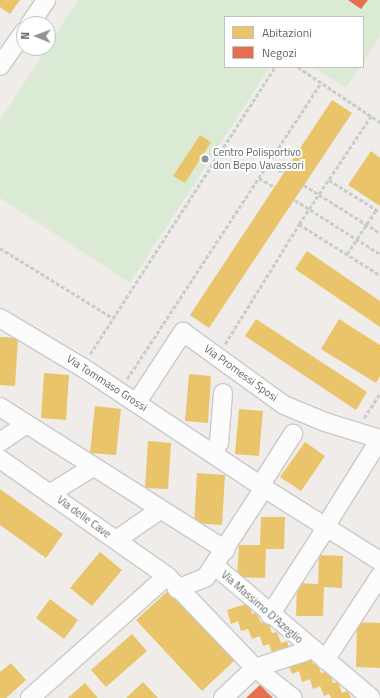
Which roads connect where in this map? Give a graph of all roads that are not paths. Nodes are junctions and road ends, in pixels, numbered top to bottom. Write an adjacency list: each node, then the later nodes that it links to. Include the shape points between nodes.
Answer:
1 (46, 0): 2 (street)
2 (35, 16)
3 (16, 43): 4 (street)
4 (0, 66)
5 (0, 318): 7 (street, Via Tommaso Grossi)
6 (223, 393): 13 (street, via 219,443)
7 (137, 402): 11 (street, Via Promessi Sposi, via 181,332 284,405 325,422); 13 (street, Via Tommaso Grossi)
8 (0, 407): 9 (street)
9 (27, 424): 12 (street); 15 (street)
10 (293, 434): 16 (street)
11 (380, 439): 19 (street, Via Promessi Sposi)
12 (0, 442)
13 (212, 453): 16 (street, Via Tommaso Grossi)
14 (0, 459): 17 (street, Via delle Cave)
15 (93, 467): 17 (street); 18 (street)
16 (262, 487): 19 (street, Via Tommaso Grossi); 21 (street)
17 (51, 493): 20 (street, Via delle Cave)
18 (160, 510): 20 (street); 21 (street)
19 (325, 528): 22 (street, Via Tommaso Grossi); 26 (street, Via Promessi Sposi)
20 (116, 540): 25 (street, Via delle Cave)
21 (225, 550): 23 (street)
22 (380, 561)
23 (215, 566): 25 (street, via 206,578); 26 (street, Via Massimo D'Azeglio)
24 (380, 576): 28 (street)
25 (172, 582): 29 (street, Via delle Cave); 30 (street)
26 (270, 615): 27 (street, Via Massimo D'Azeglio)
27 (309, 648): 28 (street, Via Massimo D'Azeglio); 29 (street, Via Massimo D'Azeglio, via 304,652)
28 (325, 660): 33 (street, Via Massimo D'Azeglio)
29 (255, 668): 31 (street); 32 (street, Via delle Cave)
30 (30, 698)
31 (223, 698)
32 (293, 698)
33 (371, 698)

